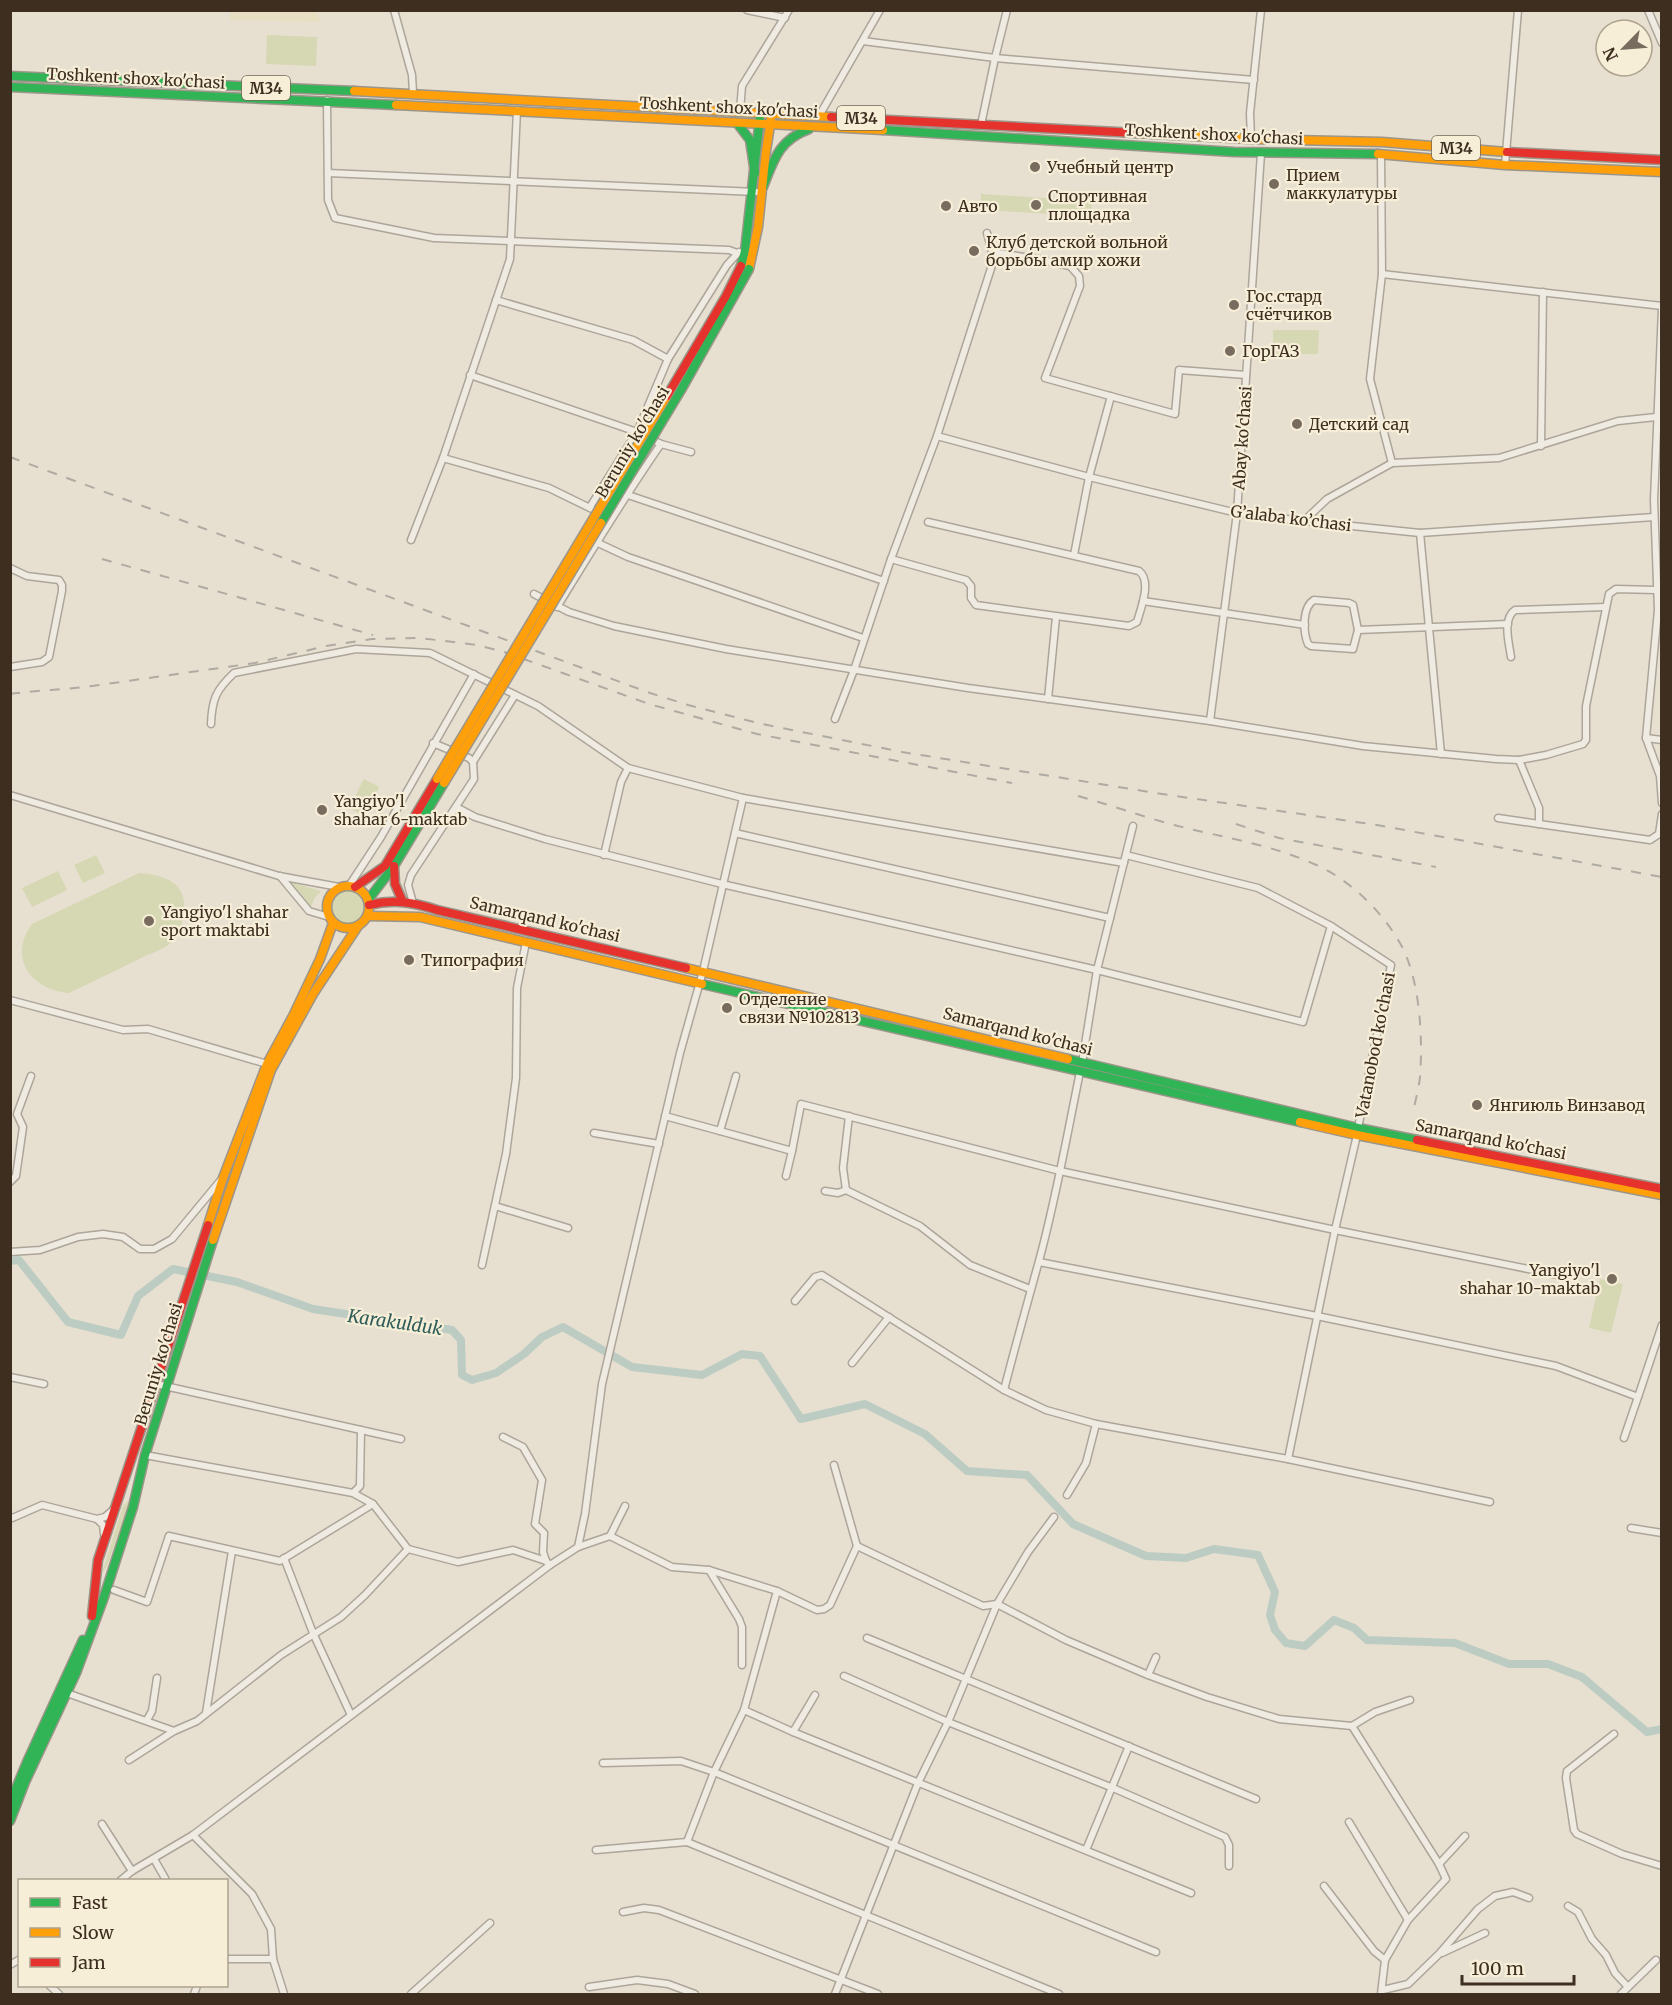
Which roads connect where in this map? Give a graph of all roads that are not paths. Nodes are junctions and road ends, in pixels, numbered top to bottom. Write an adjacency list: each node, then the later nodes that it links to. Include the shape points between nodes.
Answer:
1 (394, 10): 16 (street, via 412,75)
2 (747, 10): 9 (street)
3 (789, 10): 9 (street)
4 (880, 10): 10 (street)
5 (1007, 10): 12 (street)
6 (1261, 10): 14 (street)
7 (1518, 10): 32 (street)
8 (1648, 10): 11 (street)
9 (785, 18): 19 (street, via 742,86)
10 (863, 41): 12 (street); 22 (street)
11 (1662, 43)
12 (995, 58): 14 (street); 27 (street)
13 (10, 76): 16 (main road, Toshkent shox ko'chasi / M34)
14 (1254, 80): 30 (street)
15 (10, 87): 17 (main road, Toshkent shox ko'chasi / M34)
16 (413, 93): 19 (main road, Toshkent shox ko'chasi / M34)
17 (327, 100): 18 (main road, Toshkent shox ko'chasi / M34); 39 (street)
18 (517, 110): 23 (main road, Toshkent shox ko'chasi / M34); 41 (street)
19 (740, 111): 20 (main road, Toshkent shox ko'chasi / M34)
20 (760, 113): 21 (main road, Toshkent shox ko'chasi / M34); 25 (main road, Beruniy ko'chasi)
21 (772, 114): 22 (main road, Toshkent shox ko'chasi / M34); 26 (main road, Beruniy ko'chasi)
22 (819, 116): 24 (main road, Toshkent shox ko'chasi / M34)
23 (737, 123): 25 (main road, Toshkent shox ko'chasi / M34); 40 (main road, via 750,141)
24 (947, 123): 27 (main road, Toshkent shox ko'chasi / M34); 29 (main road)
25 (759, 125): 26 (main road, Toshkent shox ko'chasi / M34); 40 (main road, Beruniy ko'chasi)
26 (771, 125): 28 (main road, Toshkent shox ko'chasi / M34); 42 (main road, Beruniy ko'chasi)
27 (981, 125): 30 (main road, M34)
28 (814, 127): 29 (main road, Toshkent shox ko'chasi / M34); 42 (main road, via 783,144 772,161)
29 (945, 133): 33 (main road, Toshkent shox ko'chasi / M34)
30 (1251, 139): 31 (main road, Toshkent shox ko'chasi / M34); 33 (main road)
31 (1263, 140): 32 (main road, Toshkent shox ko'chasi / M34, via 1382,142); 34 (main road)
32 (1506, 152): 36 (main road, Toshkent shox ko'chasi / M34); 37 (street)
33 (1251, 153): 34 (main road, Toshkent shox ko'chasi / M34)
34 (1261, 153): 35 (main road, Toshkent shox ko'chasi / M34); 55 (street, Abay ko'chasi)
35 (1381, 154): 37 (main road, Toshkent shox ko'chasi / M34); 48 (street)
36 (1662, 160)
37 (1505, 165): 38 (main road, Toshkent shox ko'chasi / M34)
38 (1662, 172)
39 (328, 173): 41 (street); 45 (street, via 328,200 335,218 434,238)
40 (754, 173): 43 (main road, Beruniy ko'chasi)
41 (513, 182): 43 (street); 45 (street)
42 (763, 190): 43 (street); 46 (main road, Beruniy ko'chasi)
43 (752, 192): 46 (main road, Beruniy ko'chasi)
44 (987, 233): 47 (street)
45 (512, 240): 46 (street); 50 (street)
46 (746, 252): 53 (street, via 728,265); 110 (main road, Beruniy ko'chasi, bridge, via 745,267)
47 (992, 252): 56 (street, via 1070,266 1075,271 1080,286 1045,378); 60 (street, via 994,259)
48 (1382, 274): 49 (street); 65 (street, via 1370,379)
49 (1543, 292): 51 (street); 62 (street)
50 (496, 300): 53 (street, via 633,340); 54 (street)
51 (1662, 308): 52 (street)
52 (1661, 350): 57 (street)
53 (668, 359): 59 (street)
54 (470, 375): 59 (street); 64 (street)
55 (1246, 375): 56 (street, via 1179,370 1175,414); 69 (street, Abay ko'chasi)
56 (1111, 396): 66 (street)
57 (1656, 417): 58 (street); 62 (street, via 1618,422)
58 (1658, 426): 70 (street)
59 (637, 432): 61 (street); 68 (street)
60 (937, 436): 66 (street, G’alaba ko’chasi); 78 (street)
61 (661, 444): 63 (street); 67 (street)
62 (1541, 446): 65 (street, via 1499,458)
63 (691, 452)
64 (442, 458): 68 (street, via 549,488); 75 (street)
65 (1392, 463): 72 (street, via 1327,499)
66 (1089, 477): 69 (street, G’alaba ko’chasi); 77 (street)
67 (625, 494): 71 (street); 80 (street)
68 (590, 507): 71 (street)
69 (1237, 513): 72 (street, G’alaba ko’chasi); 87 (street, Abay ko'chasi)
70 (1654, 518): 74 (street, G’alaba ko’chasi); 81 (street)
71 (610, 519): 76 (street)
72 (1304, 520): 74 (street, G’alaba ko’chasi)
73 (928, 522): 77 (street)
74 (1420, 533): 91 (street)
75 (411, 540)
76 (598, 543): 84 (street); 93 (street, via 628,557)
77 (1074, 555): 83 (street, via 1139,571 1145,579)
78 (891, 559): 80 (street); 88 (street, via 966,580 976,605)
79 (10, 568): 95 (street, via 27,576 58,580 62,585 49,657 42,662)
80 (884, 581): 93 (street)
81 (1656, 590): 85 (street, via 1616,589 1609,594); 86 (street)
82 (534, 594): 84 (street)
83 (1143, 601): 87 (street); 88 (street, via 1137,622 1129,626)
84 (557, 607): 96 (street, via 614,626)
85 (1606, 607): 89 (street, via 1515,610); 107 (street, via 1586,706 1586,740)
86 (1660, 610): 103 (street)
87 (1225, 612): 90 (street); 101 (street, Abay ko'chasi)
88 (1056, 617): 99 (street)
89 (1508, 624): 91 (street); 94 (street)
90 (1305, 625): 92 (street, via 1311,646 1349,650 1355,646); 92 (street, via 1307,607 1314,600 1349,603 1355,609)
91 (1429, 627): 92 (street); 106 (street)
92 (1358, 630)
93 (863, 638): 96 (street)
94 (1511, 657)
95 (10, 667)
96 (854, 670): 99 (street); 100 (street)
97 (474, 674): 98 (street, Vatanobod ko'chasi); 102 (street, Vatanobod ko'chasi, via 430,653 356,649 278,663 234,673 220,687); 105 (street)
98 (515, 695): 108 (street); 109 (street, Vatanobod ko'chasi, via 538,706)
99 (1048, 699): 101 (street)
100 (835, 718)
101 (1210, 721): 106 (street, via 1363,746)
102 (211, 724)
103 (1646, 738): 104 (street); 113 (street, via 1660,776)
104 (1662, 740)
105 (433, 743): 108 (street); 126 (street)
106 (1441, 754): 107 (street)
107 (1519, 760): 117 (street, via 1539,808)
108 (473, 762): 114 (street, via 474,779)
109 (628, 768): 112 (street, Vatanobod ko'chasi); 121 (street, via 621,782)
110 (441, 781): 123 (main road, Beruniy ko'chasi); 126 (main road, Beruniy ko'chasi, via 385,866)
111 (10, 795): 124 (street)
112 (743, 798): 119 (street); 122 (street, Vatanobod ko'chasi)
113 (1662, 803)
114 (456, 807): 121 (street, via 545,840); 130 (street, via 411,875 408,885)
115 (1662, 814): 120 (street)
116 (1498, 818): 117 (street)
117 (1539, 824): 120 (street, via 1650,840)
118 (1133, 826): 122 (street)
119 (735, 833): 125 (street); 132 (street)
120 (1660, 835)
121 (604, 855): 125 (street)
122 (1125, 859): 132 (street); 135 (street, Vatanobod ko'chasi, via 1258,888)
123 (394, 866): 128 (main road, via 394,884); 129 (main road, Beruniy ko'chasi)
124 (279, 876): 127 (street); 133 (street, via 309,911)
125 (722, 884): 137 (street); 138 (street)
126 (352, 886): 127 (main road, Beruniy ko'chasi); 129 (main road, via 361,890)
127 (339, 887): 133 (main road, Beruniy ko'chasi, via 327,903)
128 (402, 900): 129 (main road, Samarqand ko'chasi); 130 (main road, Samarqand ko'chasi)
129 (369, 903): 131 (main road)
130 (413, 903): 138 (main road, Samarqand ko'chasi)
131 (368, 916): 134 (main road, Beruniy ko'chasi); 136 (main road, Samarqand ko'chasi, via 420,917)
132 (1110, 918): 137 (street)
133 (331, 920): 134 (main road, via 345,928); 141 (main road, Beruniy ko'chasi, via 320,959)
134 (358, 926): 155 (main road, Beruniy ko'chasi, via 313,994 272,1070)
135 (1331, 926): 137 (street, via 1303,1022); 149 (street, Vatanobod ko'chasi, via 1391,965)
136 (526, 942): 139 (main road, Samarqand ko'chasi); 161 (street, via 518,988 516,1078)
137 (1097, 970): 142 (street)
138 (703, 971): 139 (street); 142 (main road, Samarqand ko'chasi, via 921,1023)
139 (700, 982): 142 (main road, Samarqand ko'chasi, via 917,1035); 146 (street)
140 (10, 1000): 141 (street, via 123,1030 148,1029)
141 (267, 1064): 155 (main road, Beruniy ko'chasi)
142 (1081, 1068): 149 (main road, Samarqand ko'chasi); 153 (street)
143 (31, 1076): 145 (street)
144 (736, 1076): 148 (street)
145 (14, 1113): 156 (street, via 23,1128 16,1176)
146 (665, 1116): 148 (street); 151 (street)
147 (849, 1116): 152 (street, via 801,1104); 153 (street); 158 (street, via 843,1168)
148 (720, 1131): 152 (street)
149 (1358, 1132): 157 (main road, Samarqand ko'chasi); 160 (main road, Samarqand ko'chasi); 163 (street, Vatanobod ko'chasi)
150 (594, 1133): 151 (street)
151 (658, 1144): 205 (street, via 602,1384)
152 (792, 1151): 154 (street)
153 (1060, 1171): 163 (street); 165 (street)
154 (786, 1176)
155 (228, 1180): 164 (street, via 172,1239 154,1249 141,1249 123,1237 103,1234 78,1237 40,1251); 169 (main road, Beruniy ko'chasi)
156 (10, 1182)
157 (1662, 1189)
158 (846, 1190): 159 (street); 168 (street, via 920,1227 970,1266)
159 (825, 1191)
160 (1662, 1195)
161 (495, 1206): 162 (street); 166 (street)
162 (568, 1228)
163 (1335, 1230): 167 (street); 171 (street, Vatanobod ko'chasi)
164 (10, 1252)
165 (1039, 1262): 168 (street); 171 (street)
166 (482, 1265)
167 (1558, 1275)
168 (1030, 1289): 179 (street)
169 (190, 1295): 177 (main road, Beruniy ko'chasi); 178 (main road, Beruniy ko'chasi)
170 (795, 1301): 172 (street, via 815,1277 822,1275)
171 (1317, 1316): 180 (street, via 1556,1366); 187 (street, Vatanobod ko'chasi)
172 (889, 1317): 174 (street); 179 (street)
173 (1662, 1325): 180 (street)
174 (852, 1363)
175 (10, 1377): 176 (street)
176 (44, 1384)
177 (156, 1384): 178 (street); 191 (main road, Beruniy ko'chasi)
178 (166, 1387): 182 (street); 186 (main road, Beruniy ko'chasi)
179 (1004, 1390): 181 (street, via 1046,1410)
180 (1638, 1397): 184 (street)
181 (1096, 1424): 187 (street); 190 (street, via 1086,1463)
182 (361, 1430): 185 (street); 189 (street, via 360,1486)
183 (503, 1437): 209 (street, via 523,1447 542,1480 535,1524 544,1533 543,1552)
184 (1624, 1438)
185 (401, 1439)
186 (145, 1455): 189 (street); 195 (main road, Beruniy ko'chasi)
187 (1288, 1460): 192 (street)
188 (834, 1465): 204 (street)
189 (353, 1493): 193 (street)
190 (1067, 1495)
191 (117, 1500): 195 (main road, via 128,1495); 196 (main road, Beruniy ko'chasi)
192 (1490, 1502)
193 (372, 1504): 206 (street); 208 (street)
194 (625, 1506): 203 (street)
195 (133, 1507): 212 (main road, Beruniy ko'chasi)
196 (114, 1509): 199 (street); 202 (main road, Beruniy ko'chasi)
197 (1054, 1517): 216 (street)
198 (10, 1519): 199 (street, via 42,1505)
199 (96, 1519): 202 (street, via 103,1525)
200 (1631, 1527): 201 (street)
201 (1662, 1533)
202 (105, 1536): 211 (main road, Beruniy ko'chasi)
203 (610, 1536): 205 (street); 210 (street, via 672,1567)
204 (857, 1546): 214 (street, via 830,1605 824,1609 817,1610); 216 (street, via 983,1606)
205 (578, 1547): 209 (street)
206 (408, 1549): 209 (street, via 458,1562 513,1550); 217 (street, via 341,1617)
207 (232, 1551): 208 (street, via 280,1561); 213 (street, via 169,1536 147,1602); 229 (street)
208 (284, 1558): 217 (street)
209 (548, 1563): 230 (street)
210 (709, 1570): 214 (street); 220 (street, via 742,1627)
211 (96, 1573): 212 (main road, via 101,1584); 225 (main road, Beruniy ko'chasi, via 94,1609)
212 (109, 1581): 213 (street); 215 (main road, Beruniy ko'chasi)
213 (114, 1590): 215 (street)
214 (777, 1591): 228 (street)
215 (104, 1597): 225 (main road, Beruniy ko'chasi)
216 (997, 1604): 221 (street, via 1066,1640); 224 (street)
217 (313, 1633): 229 (street); 230 (street)
218 (867, 1638): 224 (street)
219 (1156, 1657): 221 (street)
220 (742, 1665)
221 (1148, 1675): 233 (street, via 1279,1719)
222 (844, 1676): 232 (street)
223 (157, 1678): 231 (street)
224 (966, 1679): 232 (street); 237 (street)
225 (64, 1692): 231 (street); 244 (main road, Beruniy ko'chasi); 245 (main road, Beruniy ko'chasi)
226 (815, 1695): 235 (street)
227 (1410, 1700): 233 (street, via 1375,1712)
228 (744, 1710): 235 (street); 240 (street)
229 (206, 1714): 234 (street)
230 (351, 1715): 248 (street)
231 (147, 1720): 234 (street)
232 (948, 1722): 241 (street); 242 (street)
233 (1352, 1726): 255 (street)
234 (174, 1731): 238 (street)
235 (793, 1732): 241 (street)
236 (1614, 1734): 257 (street, via 1567,1771 1574,1830 1622,1854)
237 (1129, 1746): 242 (street); 243 (street)
238 (129, 1760)
239 (603, 1763): 240 (street, via 681,1761)
240 (714, 1772): 250 (street); 251 (street)
241 (918, 1783): 251 (street); 253 (street)
242 (1113, 1788): 253 (street); 256 (street, via 1225,1837 1230,1845)
243 (1256, 1799)
244 (10, 1803)
245 (10, 1821)
246 (1349, 1822): 267 (street)
247 (102, 1824): 258 (street)
248 (193, 1835): 254 (street); 273 (street, via 252,1894 271,1929)
249 (1465, 1836): 255 (street)
250 (687, 1842): 252 (street); 266 (street)
251 (893, 1845): 266 (street); 270 (street)
252 (596, 1850)
253 (1086, 1850): 262 (street)
254 (154, 1859): 258 (street); 260 (street)
255 (1439, 1864): 267 (street, via 1445,1874 1444,1884)
256 (1229, 1866)
257 (1662, 1866)
258 (132, 1871): 259 (street)
259 (122, 1879)
260 (165, 1879)
261 (1324, 1886): 274 (street, via 1374,1952)
262 (1191, 1893)
263 (1529, 1898): 271 (street, via 1514,1892 1495,1896 1478,1909)
264 (1568, 1906): 278 (street, via 1578,1912 1592,1939)
265 (623, 1912): 276 (street, via 659,1910)
266 (866, 1914): 276 (street); 285 (street)
267 (1408, 1920): 274 (street)
268 (490, 1923): 281 (street)
269 (1485, 1933): 271 (street)
270 (1156, 1952)
271 (1439, 1954): 279 (street, via 1408,1984)
272 (228, 1959): 273 (street)
273 (273, 1959): 280 (street)
274 (1385, 1960): 279 (street)
275 (1656, 1960): 278 (street)
276 (841, 1979): 283 (street); 284 (street)
277 (589, 1987): 282 (street, via 637,1980 668,1984)
278 (1628, 1987): 286 (street)
279 (1382, 1992)
280 (284, 1995)
281 (411, 1995)
282 (695, 1995)
283 (835, 1995)
284 (878, 1995)
285 (1059, 1995)
286 (1621, 1995)

